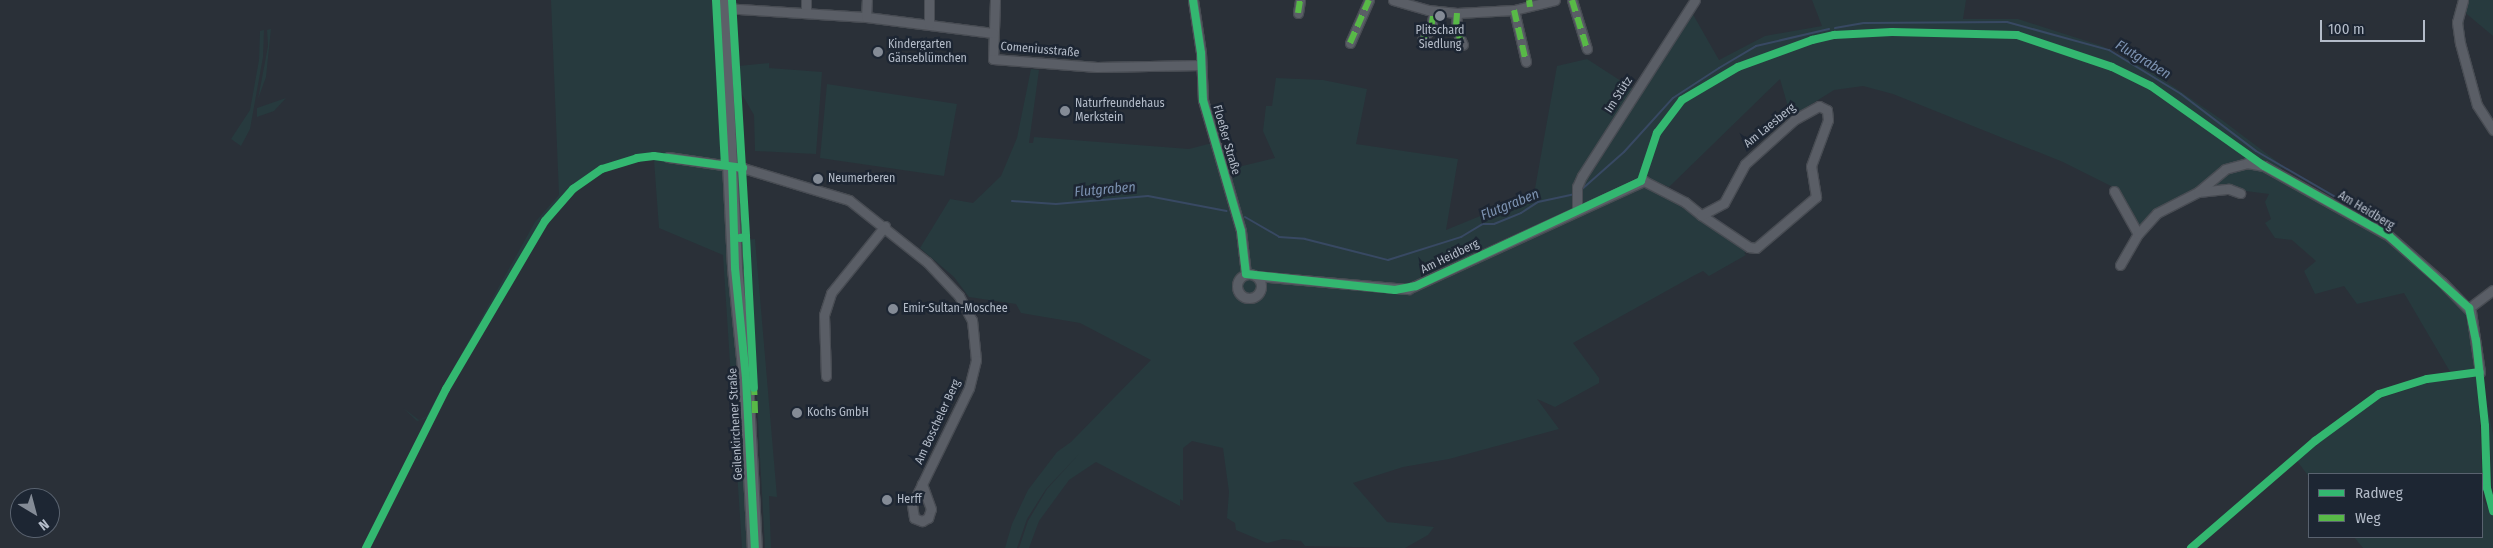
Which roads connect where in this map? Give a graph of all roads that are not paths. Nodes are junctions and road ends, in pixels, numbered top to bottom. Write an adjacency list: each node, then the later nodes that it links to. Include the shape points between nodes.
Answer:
1 (806, 0): 17 (street)
2 (867, 0): 20 (street)
3 (930, 0): 21 (street)
4 (995, 0): 22 (street)
5 (1193, 0): 28 (street, Floeßer Straße)
6 (1300, 0): 18 (street)
7 (1369, 0): 24 (street)
8 (1393, 0): 16 (street)
9 (1555, 0): 13 (street)
10 (1572, 0): 26 (street)
11 (1694, 0): 36 (street, Im Stütz, via 1577,187)
12 (2463, 0): 29 (street, via 2457,22 2460,43 2477,105)
13 (1530, 3): 15 (street)
14 (725, 4): 17 (street, Comeniusstraße); 31 (main road, Geilenkirchener Straße)
15 (1514, 10): 19 (street); 27 (street)
16 (1434, 11): 19 (street); 23 (street, via 1432,28)
17 (806, 12): 20 (street, Comeniusstraße)
18 (1298, 13)
19 (1458, 13): 25 (street, via 1456,29)
20 (866, 17): 21 (street, Comeniusstraße)
21 (929, 24): 22 (street, Comeniusstraße)
22 (993, 33): 28 (street, Comeniusstraße, via 993,59 1097,67)
23 (1422, 40)
24 (1350, 43)
25 (1463, 45)
26 (1586, 49)
27 (1526, 62)
28 (1201, 65): 41 (street, Floeßer Straße, via 1205,107 1239,221)
29 (2493, 130)
30 (668, 158): 31 (street)
31 (735, 167): 38 (street, Am Boscheler Berg, via 828,192 860,207); 48 (main road, Geilenkirchener Straße, via 742,238 740,298)
32 (1641, 181): 36 (street, Am Heidberg); 37 (street, Am Laesberg, via 1666,191)
33 (2114, 191): 39 (street)
34 (2198, 192): 35 (street, via 2229,189); 39 (street, via 2157,213); 44 (street, Am Heidberg, via 2210,179 2232,166 2247,163 2264,166 2389,236)
35 (2240, 194)
36 (1577, 208): 42 (street, Am Heidberg, via 1408,289)
37 (1701, 215): 37 (street, Am Laesberg, via 1749,248 1756,248 1816,197 1811,166 1828,120 1827,110 1819,106 1794,120 1745,164 1724,203)
38 (885, 226): 46 (street, via 831,293 824,315); 47 (street, Am Boscheler Berg, via 946,279 965,305 975,334 976,360 969,388)
39 (2138, 234): 40 (street)
40 (2120, 265)
41 (1246, 274): 42 (street); 42 (street, Floeßer Straße, via 1238,287 1246,297 1253,297 1260,291 1261,284)
42 (1256, 276)
43 (2493, 290): 44 (street)
44 (2469, 308): 45 (street)
45 (2480, 372)
46 (826, 376)
47 (922, 484)
48 (754, 548)

